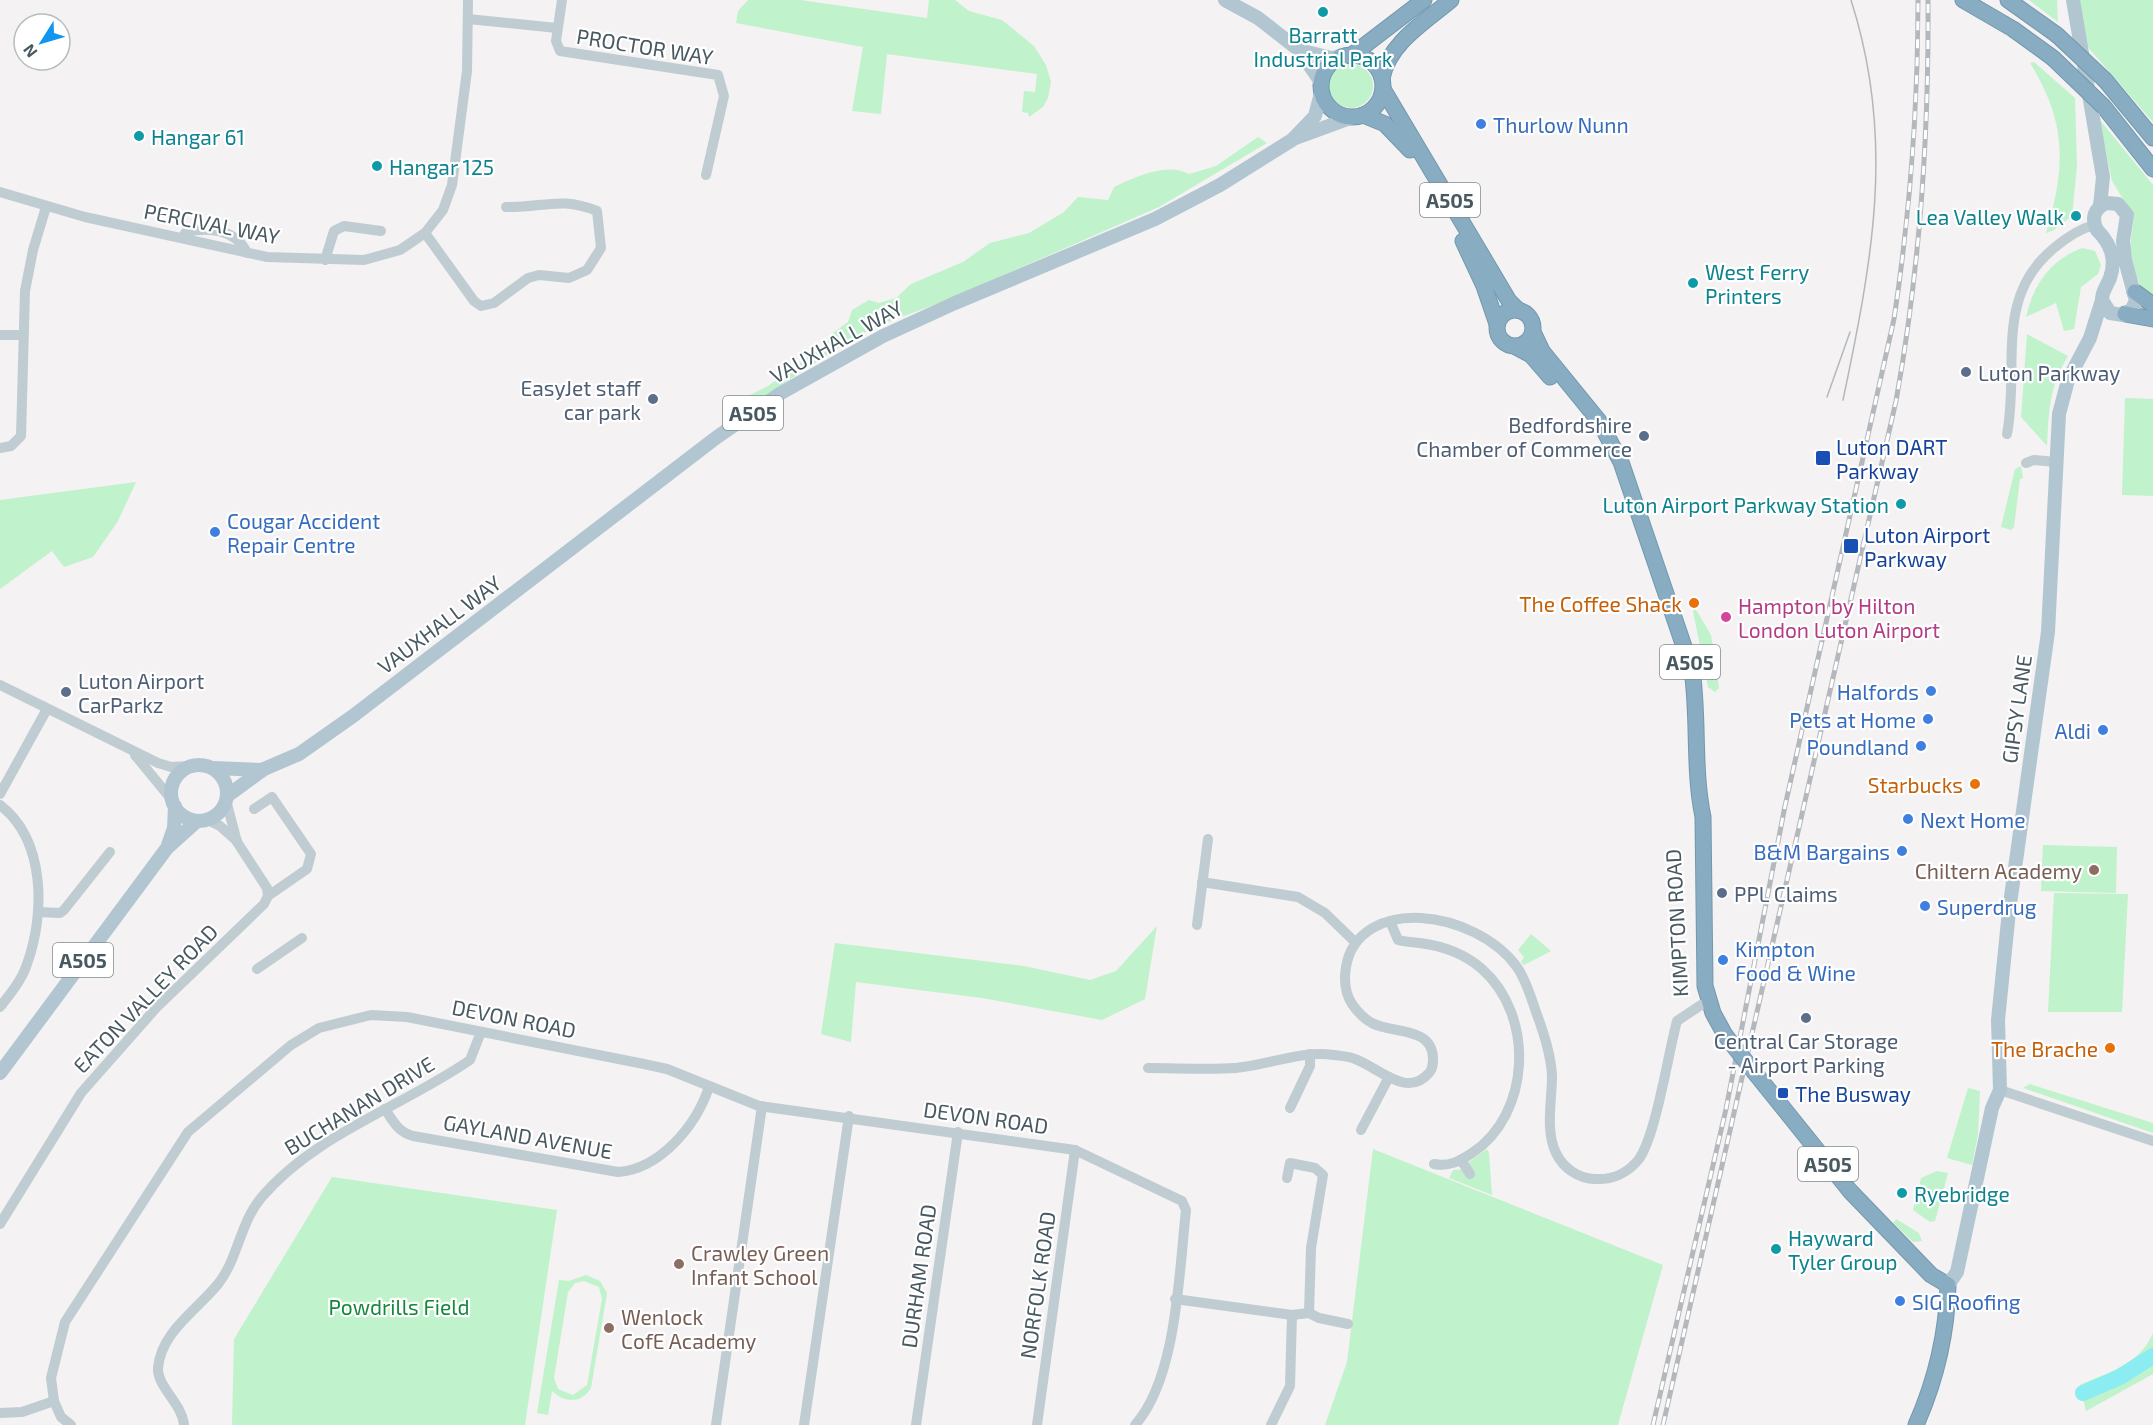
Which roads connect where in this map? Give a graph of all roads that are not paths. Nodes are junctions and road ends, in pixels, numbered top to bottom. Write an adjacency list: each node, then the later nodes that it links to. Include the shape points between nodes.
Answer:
1 (468, 0): 9 (street, PERCIVAL WAY)
2 (562, 0): 10 (street, PROCTOR WAY)
3 (1226, 0): 11 (main road, via 1258,18)
4 (1424, 0): 12 (highway)
5 (1451, 0): 13 (highway, via 1397,47 1388,58)
6 (1963, 0): 18 (highway, bridge, via 2013,28 2053,58 2104,107)
7 (2008, 0): 16 (highway, bridge, via 2057,35 2105,80)
8 (2073, 0): 20 (main road)
9 (468, 19): 10 (street, PROCTOR WAY); 29 (street, PERCIVAL WAY, via 467,71 452,184 443,210)
10 (557, 28): 19 (street, PROCTOR WAY, via 560,51 571,55 718,75 724,96)
11 (1299, 50): 12 (main road, via 1330,58); 14 (main road)
12 (1346, 56): 13 (highway, via 1371,61); 14 (highway, via 1327,67)
13 (1382, 83): 15 (highway, via 1377,105); 38 (highway, A505, via 1509,302)
14 (1321, 88): 15 (highway, via 1324,101 1336,113); 17 (main road, VAUXHALL WAY / A505, via 1315,116)
15 (1358, 116): 17 (main road, VAUXHALL WAY / A505); 41 (highway, A505, via 1385,124 1411,151 1471,255)
16 (2153, 138)
17 (1292, 140): 57 (main road, VAUXHALL WAY / A505, via 1183,206 883,336 781,393 717,437 328,735)
18 (2153, 169)
19 (706, 175)
20 (2103, 177): 22 (main road); 23 (main road)
21 (0, 192): 24 (street, PERCIVAL WAY)
22 (2118, 204): 23 (main road); 27 (main road, via 2127,215)
23 (2100, 206): 26 (main road)
24 (46, 207): 31 (street, PERCIVAL WAY); 44 (street, via 28,269)
25 (506, 207): 29 (street, via 528,208 557,201 597,211 601,248 587,270 569,278 528,278 494,303 481,306)
26 (2094, 225): 30 (main road); 47 (street, via 2074,233 2048,252 2021,291 2012,324 2012,402)
27 (2125, 229): 30 (main road, via 2116,236); 35 (main road, via 2125,260)
28 (381, 231): 33 (street, via 344,226 334,231)
29 (424, 233): 33 (street, PERCIVAL WAY, via 400,250 383,256)
30 (2105, 236): 34 (main road, via 2113,259)
31 (182, 238): 32 (street, PERCIVAL WAY); 32 (street, via 194,230 218,230 235,238)
32 (247, 253): 33 (street, PERCIVAL WAY)
33 (325, 260)
34 (2106, 285): 35 (main road, via 2120,280); 36 (main road)
35 (2134, 289): 37 (highway); 39 (main road, via 2135,305)
36 (2102, 300): 39 (main road, via 2110,313); 45 (main road, GIPSY LANE)
37 (2153, 305)
38 (1518, 310): 41 (highway, via 1502,315); 42 (highway, via 1529,317)
39 (2123, 314): 40 (highway); 45 (main road, GIPSY LANE)
40 (2153, 319)
41 (1497, 324): 46 (highway, via 1501,341)
42 (1533, 332): 46 (highway, via 1527,342); 48 (highway, KIMPTON ROAD / A505, via 1542,351 1599,421)
43 (0, 335): 44 (street)
44 (23, 335): 49 (street, via 21,436 11,446)
45 (2090, 338): 50 (main road, GIPSY LANE, via 2061,402)
46 (1515, 346): 48 (highway, KIMPTON ROAD / A505, via 1531,356 1591,426)
47 (2007, 434)
48 (1607, 438): 60 (highway, KIMPTON ROAD / A505, via 1634,495 1692,670)
49 (0, 448)
50 (2056, 462): 51 (street); 86 (main road, GIPSY LANE, via 2048,632 2031,740 1998,1020)
51 (2026, 463)
52 (0, 685): 53 (street)
53 (47, 709): 54 (street); 58 (street)
54 (131, 750): 55 (street, via 171,767); 61 (street)
55 (190, 766): 56 (main road); 61 (main road, via 176,776)
56 (213, 768): 57 (main road, VAUXHALL WAY / A505); 59 (main road, via 225,781)
57 (264, 770): 59 (main road, VAUXHALL WAY / A505)
58 (0, 794)
59 (227, 798): 64 (main road, via 215,816); 66 (street)
60 (1700, 800): 77 (highway, KIMPTON ROAD / A505, via 1693,816 1693,861); 80 (highway, KIMPTON ROAD / A505, via 1705,986)
61 (173, 803): 64 (main road, via 186,817); 67 (main road, A505, via 174,828)
62 (0, 805): 71 (street, via 28,841 36,869)
63 (254, 809): 70 (street, EATON VALLEY ROAD, via 272,797 311,854 307,869)
64 (202, 820): 66 (street); 67 (main road, A505)
65 (1208, 839): 69 (street)
66 (237, 842): 70 (street, via 267,888)
67 (167, 848): 83 (main road, A505)
68 (110, 852): 71 (street, via 64,910)
69 (1202, 882): 73 (street); 75 (street, via 1298,897 1325,913)
70 (268, 896): 99 (street, EATON VALLEY ROAD, via 156,1008 81,1093)
71 (38, 912): 78 (street, via 27,965)
72 (1390, 921): 75 (street, via 1363,933); 77 (street, via 1420,918 1454,924 1492,944 1515,965 1547,1045 1552,1074 1552,1143 1562,1163 1586,1178 1621,1175 1640,1158 1677,1021); 95 (street, via 1398,940 1455,952 1481,968 1504,994 1514,1017 1518,1046 1511,1106 1497,1132)
73 (1197, 925)
74 (302, 938): 76 (street)
75 (1356, 942): 84 (street, via 1345,975 1352,1003 1370,1023 1424,1038 1433,1053 1430,1072 1422,1079 1400,1083)
76 (257, 969)
77 (1701, 1005): 80 (highway, KIMPTON ROAD / A505, via 1715,1029)
78 (0, 1007)
79 (481, 1032): 85 (street, DEVON ROAD, via 644,1064); 89 (street, BUCHANAN DRIVE, via 470,1060); 105 (street, DEVON ROAD, via 407,1017 371,1015 319,1028 291,1045 188,1132 64,1322 51,1378)
80 (1725, 1035): 100 (highway, KIMPTON ROAD / A505, bridge, via 1850,1191 1931,1275)
81 (1310, 1054): 82 (street, via 1235,1068); 84 (street, via 1357,1059); 88 (street, via 1310,1066)
82 (1148, 1068)
83 (0, 1073)
84 (1389, 1077): 91 (street)
85 (709, 1087): 87 (street, DEVON ROAD); 89 (street, GAYLAND AVENUE, via 693,1119 658,1157 630,1171 618,1172 412,1136 396,1126)
86 (2000, 1090): 93 (street); 100 (main road, via 1992,1108 1958,1272)
87 (762, 1106): 90 (street, DEVON ROAD); 109 (street)
88 (1290, 1108)
89 (385, 1109): 108 (street, BUCHANAN DRIVE, via 311,1154 277,1180 254,1208 219,1282 164,1346 158,1374 181,1410)
90 (849, 1116): 92 (street, DEVON ROAD); 110 (street)
91 (1361, 1130)
92 (958, 1132): 94 (street, DEVON ROAD); 111 (street, DURHAM ROAD)
93 (2153, 1141)
94 (1076, 1150): 101 (street, DEVON ROAD, via 1184,1204); 112 (street, NORFOLK ROAD)
95 (1461, 1160): 96 (street); 97 (street)
96 (1434, 1164)
97 (1470, 1174)
98 (1287, 1178): 102 (street, via 1290,1163 1316,1168 1323,1175 1311,1248)
99 (0, 1224)
100 (1947, 1285): 115 (highway, via 1936,1370)
101 (1175, 1299): 103 (street); 113 (street, via 1158,1386)
102 (1309, 1313): 103 (street); 104 (street)
103 (1292, 1316): 114 (street, via 1290,1386)
104 (1348, 1324)
105 (54, 1401): 106 (street, via 22,1412); 107 (street, via 61,1417)
106 (0, 1413)
107 (71, 1425)
108 (184, 1425)
109 (716, 1425)
110 (804, 1425)
111 (916, 1425)
112 (1036, 1425)
113 (1135, 1425)
114 (1271, 1425)
115 (1916, 1425)

